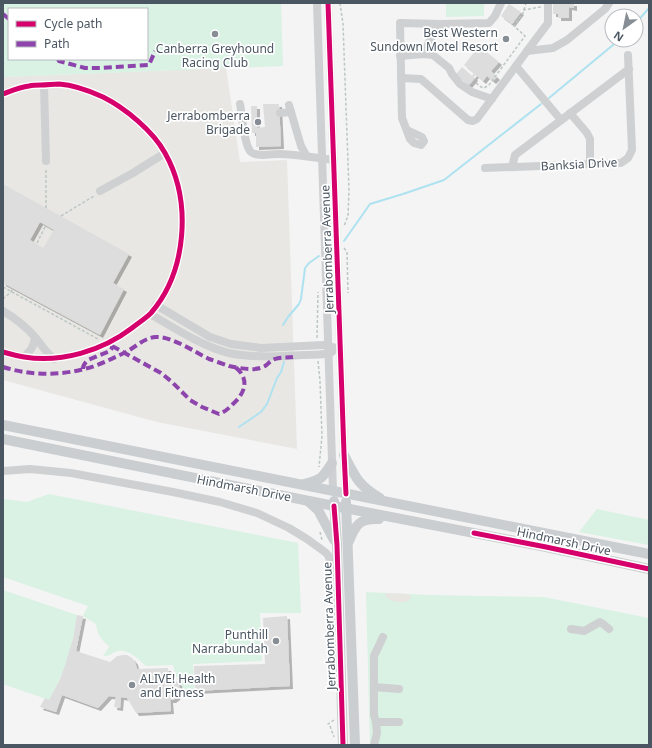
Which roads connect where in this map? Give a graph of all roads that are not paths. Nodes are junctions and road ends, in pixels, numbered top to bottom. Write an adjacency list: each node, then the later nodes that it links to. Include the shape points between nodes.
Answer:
1 (317, 3): 24 (street, Jerrabomberra Avenue)
2 (328, 3): 25 (street, Jerrabomberra Avenue)
3 (501, 3): 6 (street, via 489,23)
4 (609, 3): 7 (street, via 567,40 553,48)
5 (548, 5): 7 (street, via 548,23)
6 (442, 24): 8 (street, via 437,28); 10 (street, via 400,23)
7 (527, 51): 11 (street)
8 (424, 54): 10 (street); 16 (street, via 433,55 449,68 460,84)
9 (628, 55): 12 (street, Banksia Drive)
10 (400, 56): 13 (street)
11 (516, 66): 16 (street); 20 (street)
12 (629, 68): 19 (street); 27 (street, Banksia Drive, via 632,150 628,158 621,163)
13 (401, 78): 16 (street, via 420,79 468,120 478,119); 21 (street, via 402,118)
14 (44, 85): 15 (street, via 30,85); 22 (street, via 60,84 79,88 114,103 145,128); 26 (street)
15 (3, 94)
16 (492, 100)
17 (240, 104): 23 (street, via 246,145 250,152 254,155)
18 (280, 113): 23 (street, via 290,108)
19 (570, 113): 20 (street); 27 (street, via 590,139)
20 (561, 120): 28 (street, via 515,155)
21 (407, 130)
22 (165, 153): 30 (street); 31 (street, via 179,189 182,207 181,242 174,270)
23 (306, 155): 24 (street)
24 (322, 158): 25 (street); 35 (street, Jerrabomberra Avenue)
25 (334, 160): 34 (street, Jerrabomberra Avenue)
26 (46, 161)
27 (590, 164): 28 (street, Banksia Drive)
28 (512, 167): 29 (street, Banksia Drive)
29 (485, 168)
30 (100, 192)
31 (156, 306): 33 (street); 37 (street, via 210,337 231,344 261,348)
32 (3, 311): 36 (street)
33 (150, 314): 40 (street, via 205,344 228,353 262,357); 42 (street, via 108,344)
34 (340, 328): 35 (street); 38 (street, Jerrabomberra Avenue)
35 (328, 329): 37 (street, Jerrabomberra Avenue)
36 (35, 338): 41 (street, via 34,346); 42 (street)
37 (328, 345): 38 (street); 40 (street, Jerrabomberra Avenue)
38 (340, 349): 40 (street); 45 (street, Jerrabomberra Avenue)
39 (3, 352): 41 (street)
40 (328, 354): 46 (street, Jerrabomberra Avenue)
41 (24, 357): 42 (street)
42 (54, 359)
43 (3, 425): 48 (main road, Hindmarsh Drive)
44 (3, 440): 51 (main road, Hindmarsh Drive)
45 (344, 455): 50 (street, Jerrabomberra Avenue); 52 (main road, via 354,476 363,486)
46 (332, 463): 48 (main road, via 320,479); 49 (street, Jerrabomberra Avenue)
47 (3, 471): 60 (street, via 30,469 71,473 173,492 257,512 289,528 325,552)
48 (300, 485): 49 (main road, Hindmarsh Drive)
49 (333, 491): 50 (main road, Hindmarsh Drive); 53 (main road, Jerrabomberra Avenue)
50 (346, 494): 52 (main road, Hindmarsh Drive); 54 (main road, Jerrabomberra Avenue)
51 (306, 500): 53 (main road, Hindmarsh Drive); 57 (main road, via 318,510)
52 (391, 504): 58 (main road, Hindmarsh Drive)
53 (334, 506): 54 (main road, Hindmarsh Drive); 57 (main road, Jerrabomberra Avenue)
54 (347, 508): 55 (main road, Hindmarsh Drive); 56 (main road, Jerrabomberra Avenue)
55 (421, 522): 56 (main road, via 367,519 355,527); 59 (main road, Hindmarsh Drive)
56 (348, 543): 66 (main road, Jerrabomberra Avenue)
57 (337, 546): 60 (main road, Jerrabomberra Avenue)
58 (649, 554)
59 (649, 569)
60 (338, 580): 67 (main road, Jerrabomberra Avenue)
61 (571, 628): 62 (street, via 584,631 600,622)
62 (609, 629)
63 (383, 637): 64 (street, via 374,656)
64 (374, 687): 65 (street); 68 (street)
65 (399, 689)
66 (353, 699): 67 (main road); 70 (main road, Jerrabomberra Avenue)
67 (341, 714): 70 (main road); 71 (main road, Jerrabomberra Avenue)
68 (376, 722): 69 (street); 73 (street)
69 (399, 722)
70 (354, 725): 72 (main road, Jerrabomberra Avenue)
71 (339, 744)
72 (355, 745)
73 (374, 745)

